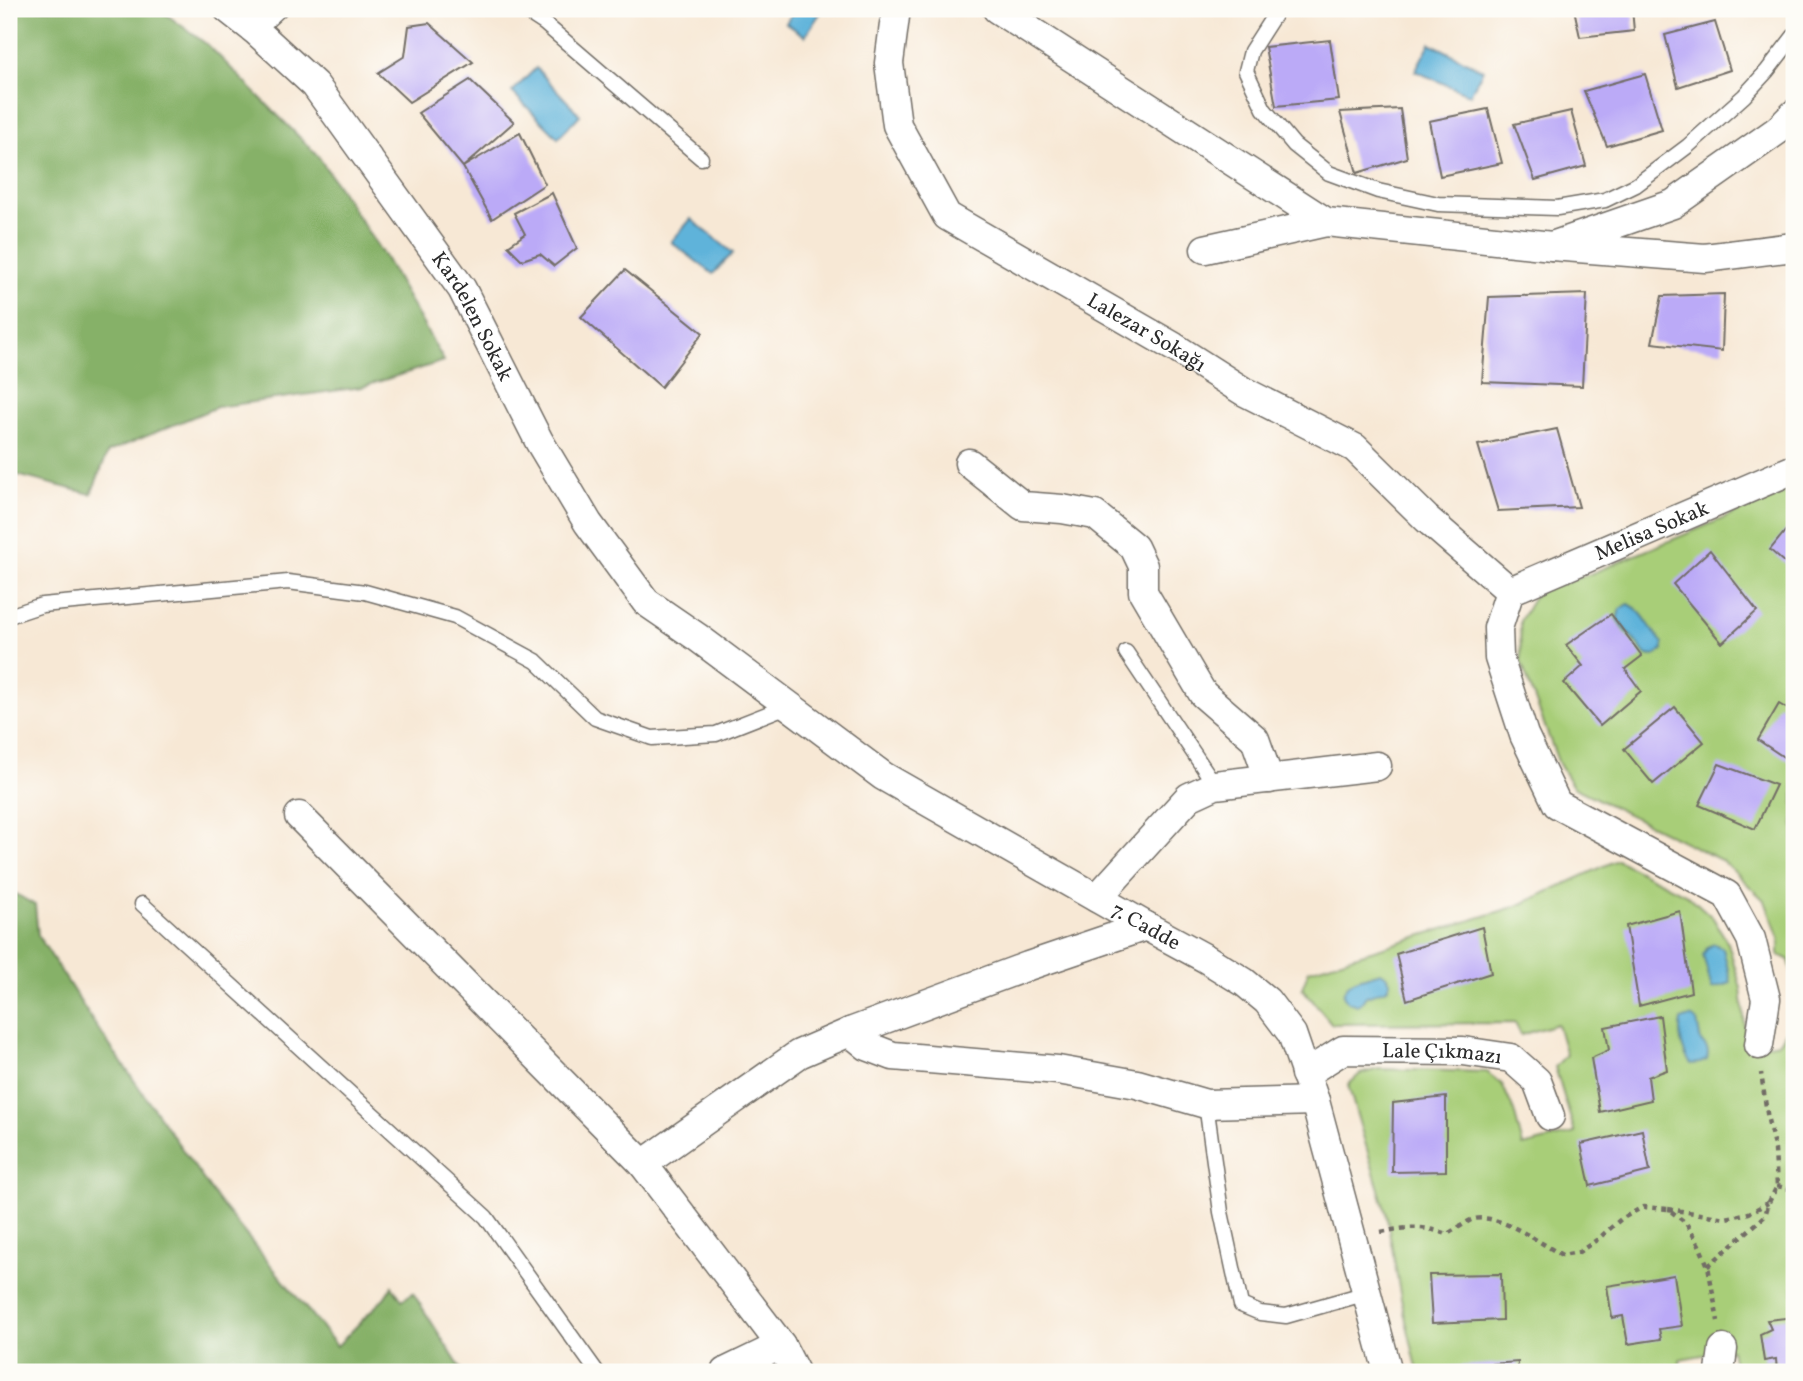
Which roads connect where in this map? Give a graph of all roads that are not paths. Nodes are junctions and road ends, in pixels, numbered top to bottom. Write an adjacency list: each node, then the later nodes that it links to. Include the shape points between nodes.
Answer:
1 (228, 9): 7 (street, Kardelen Sokak)
2 (279, 9): 7 (lane)
3 (522, 9): 10 (lane)
4 (896, 9): 17 (street, Lalezar Sokağı, via 890,64 897,125 947,216 1243,391 1355,448)
5 (997, 9): 11 (street)
6 (1278, 9): 8 (lane, via 1251,51 1246,71 1264,109 1294,145 1329,173 1378,191 1438,204 1557,208 1605,200 1636,185 1688,146 1744,96)
7 (256, 31): 19 (street, Kardelen Sokak, via 314,85 462,289 539,441 588,523 646,602)
8 (1794, 36)
9 (1794, 114): 12 (street, via 1673,204)
10 (701, 158)
11 (1326, 222): 12 (street); 14 (street)
12 (1552, 246): 13 (street, via 1705,258)
13 (1794, 247)
14 (1205, 249)
15 (969, 463): 23 (street, via 1023,506 1095,515 1134,547 1143,566 1143,592 1203,694 1255,739)
16 (1794, 468): 17 (street, Melisa Sokak)
17 (1510, 591): 30 (street, via 1498,628 1499,659 1524,735 1557,804 1727,895 1751,939 1766,999)
18 (9, 616): 21 (lane, via 42,605 288,582 365,592 455,617 536,661 594,718 652,738 716,734)
19 (697, 637): 21 (street, 7. Cadde)
20 (1126, 652): 24 (lane)
21 (790, 705): 26 (street, 7. Cadde, via 883,776)
22 (1377, 766): 23 (street)
23 (1269, 779): 24 (street)
24 (1216, 786): 26 (street, via 1189,797)
25 (299, 816): 35 (street)
26 (1097, 898): 28 (street, 7. Cadde)
27 (142, 904): 38 (lane, via 485,1217)
28 (1146, 926): 29 (street); 31 (street, 7. Cadde, via 1205,958 1268,1001 1292,1034)
29 (850, 1032): 33 (street, via 867,1046 893,1056 1058,1070 1137,1084); 35 (street, via 799,1054)
30 (1759, 1045)
31 (1305, 1074): 32 (street, 7. Cadde); 34 (street, Lale Çıkmazı, via 1343,1050 1463,1051 1511,1058 1537,1081)
32 (1315, 1101): 33 (street); 36 (street, 7. Cadde)
33 (1206, 1104): 36 (lane, via 1221,1212 1241,1305 1286,1316)
34 (1550, 1116)
35 (643, 1164): 37 (street)
36 (1367, 1293): 41 (street, 7. Cadde)
37 (781, 1345): 39 (street); 40 (street)
38 (597, 1372)
39 (725, 1372)
40 (795, 1372)
41 (1388, 1372)

